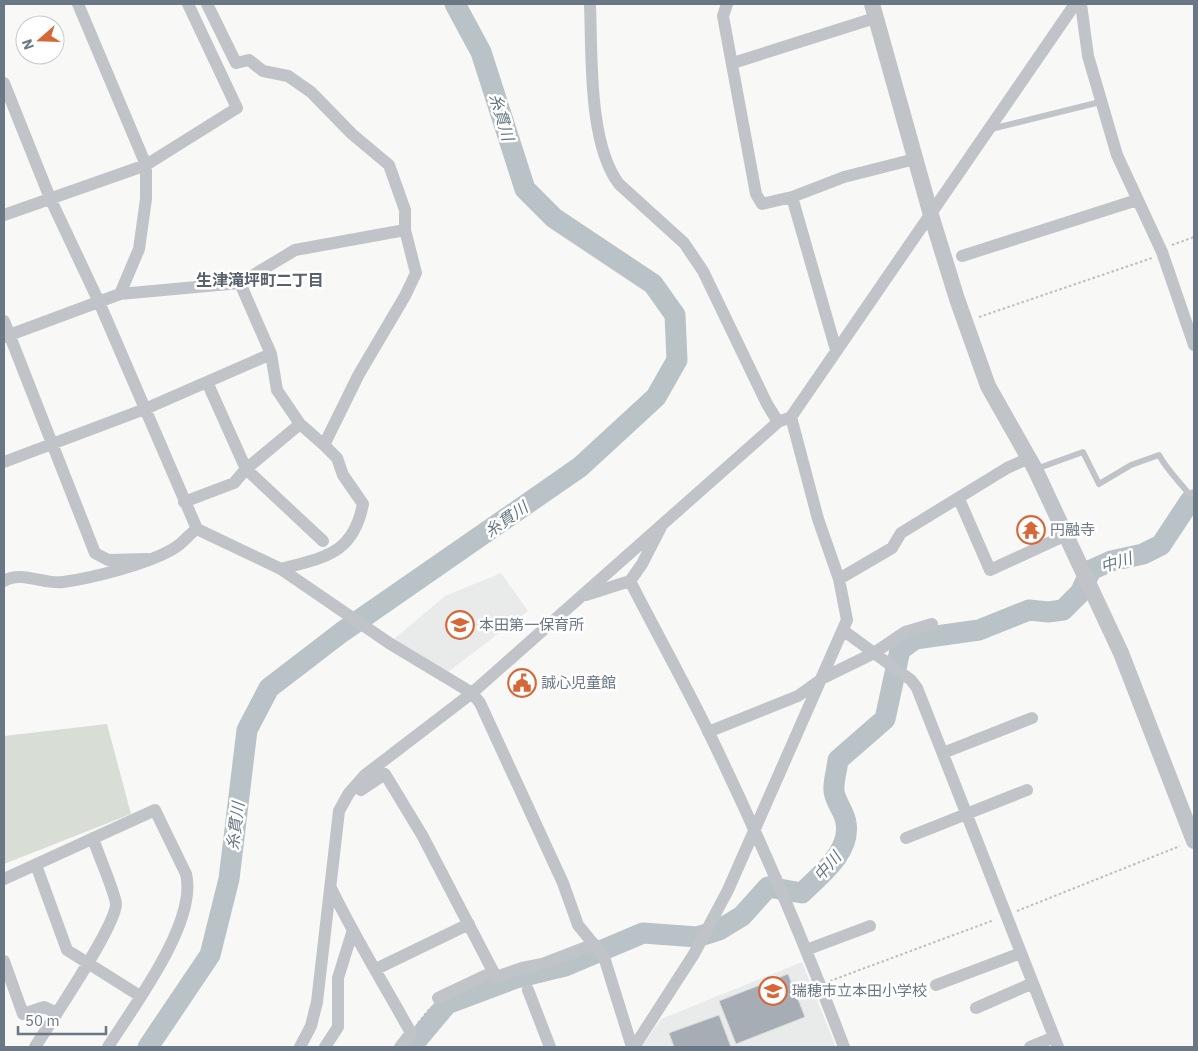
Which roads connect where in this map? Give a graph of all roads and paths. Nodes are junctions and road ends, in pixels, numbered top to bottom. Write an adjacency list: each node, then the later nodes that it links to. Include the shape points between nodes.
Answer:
1 (78, 4): 16 (street)
2 (188, 4): 9 (street)
3 (208, 4): 10 (street)
4 (590, 4): 37 (street, via 598,130 610,172 684,243 703,271 767,404)
5 (727, 4): 11 (street, via 724,16)
6 (1075, 4): 14 (street)
7 (1081, 4): 13 (street, via 1088,56)
8 (873, 11): 11 (street); 15 (street)
9 (201, 33): 10 (street); 16 (street, via 237,108)
10 (236, 63): 22 (street, via 250,60 263,71 288,76 311,92 352,134 389,165 405,210)
11 (733, 64): 17 (street, via 756,194 762,204)
12 (4, 83): 18 (street)
13 (1100, 102): 14 (lane); 19 (street, via 1117,155)
14 (988, 130): 21 (street)
15 (915, 159): 17 (street, via 844,177); 21 (street)
16 (146, 165): 18 (street); 27 (street, via 146,199 139,249)
17 (792, 197): 33 (street)
18 (50, 198): 20 (street); 28 (street)
19 (1137, 200): 24 (street); 25 (street)
20 (4, 215)
21 (931, 215): 30 (street); 33 (street)
22 (405, 230): 26 (street, via 295,250); 40 (street, via 416,273 359,374)
23 (1194, 238): 24 (path)
24 (1162, 251): 30 (path); 32 (street)
25 (962, 256)
26 (240, 283): 27 (street); 34 (street)
27 (120, 294): 28 (street)
28 (99, 302): 31 (street); 36 (street)
29 (4, 321): 31 (street)
30 (965, 322): 42 (street, via 988,386)
31 (7, 336): 39 (street)
32 (1194, 345)
33 (836, 350): 37 (street)
34 (271, 354): 35 (street); 38 (street, via 277,390)
35 (207, 382): 36 (street); 43 (street)
36 (145, 409): 39 (street); 46 (street)
37 (785, 420): 47 (street); 53 (street)
38 (300, 424): 40 (street); 43 (street)
39 (52, 444): 41 (street); 51 (street, via 95,553 108,560)
40 (324, 445): 52 (street, via 337,458 343,475 363,504 354,533 338,550)
41 (4, 462)
42 (1032, 463): 44 (lane, via 1084,452 1099,484 1159,455 1189,494); 45 (street, via 1007,468); 49 (street)
43 (246, 469): 46 (street, via 234,483); 50 (street)
44 (1194, 492)
45 (959, 499): 49 (street, via 990,570); 53 (street, via 901,533 892,548)
46 (184, 502): 48 (street)
47 (664, 521): 55 (street); 56 (street)
48 (196, 529): 51 (street, via 177,547); 52 (street)
49 (1066, 535): 71 (street, via 1121,653)
50 (323, 542)
51 (148, 559): 54 (street, via 62,583 19,576)
52 (280, 569): 61 (street, via 389,643)
53 (839, 579): 58 (street, via 847,620)
54 (4, 581)
55 (630, 581): 56 (street); 63 (street)
56 (581, 596): 61 (street)
57 (932, 624): 59 (street, via 905,632)
58 (844, 631): 59 (street); 60 (street)
59 (874, 653): 60 (street); 64 (street, via 917,688)
60 (823, 678): 63 (street, via 798,696); 68 (street)
61 (472, 693): 65 (street, via 364,775); 78 (street, via 480,703 578,925)
62 (1032, 718): 64 (street)
63 (708, 732): 68 (street)
64 (943, 753): 67 (street)
65 (356, 785): 74 (street, via 339,811); 75 (street, via 361,790 385,774)
66 (1027, 790): 67 (street)
67 (967, 814): 70 (street); 80 (street)
68 (755, 832): 79 (street); 94 (street, via 694,954)
69 (93, 838): 72 (street); 82 (street, via 116,903 113,916); 88 (street, via 155,810 186,874 187,899 169,951)
70 (906, 838)
71 (1194, 841)
72 (36, 865): 73 (street); 82 (street, via 67,950)
73 (4, 879)
74 (331, 888): 77 (street); 97 (street, via 317,1002 311,1026)
75 (469, 924): 83 (street); 84 (street)
76 (870, 926): 79 (street)
77 (352, 933): 83 (street); 98 (street, via 338,978 338,1027)
78 (594, 944): 84 (street, via 496,977); 94 (street, via 604,956)
79 (806, 950): 101 (street)
80 (1021, 953): 85 (street); 86 (street)
81 (4, 961): 91 (street, via 23,1014 44,1007)
82 (88, 963): 88 (street); 91 (street)
83 (376, 969): 92 (street)
84 (493, 972): 89 (street)
85 (1033, 984): 90 (street); 93 (street)
86 (936, 985)
87 (528, 990): 100 (street)
88 (140, 996): 96 (street)
89 (438, 998): 92 (path)
90 (976, 1008)
91 (57, 1013): 95 (street)
92 (411, 1033): 99 (street)
93 (1056, 1042): 102 (street)
94 (630, 1046)
95 (35, 1047)
96 (108, 1047)
97 (300, 1047)
98 (324, 1047)
99 (400, 1047)
100 (550, 1047)
101 (844, 1047)
102 (1030, 1047)

